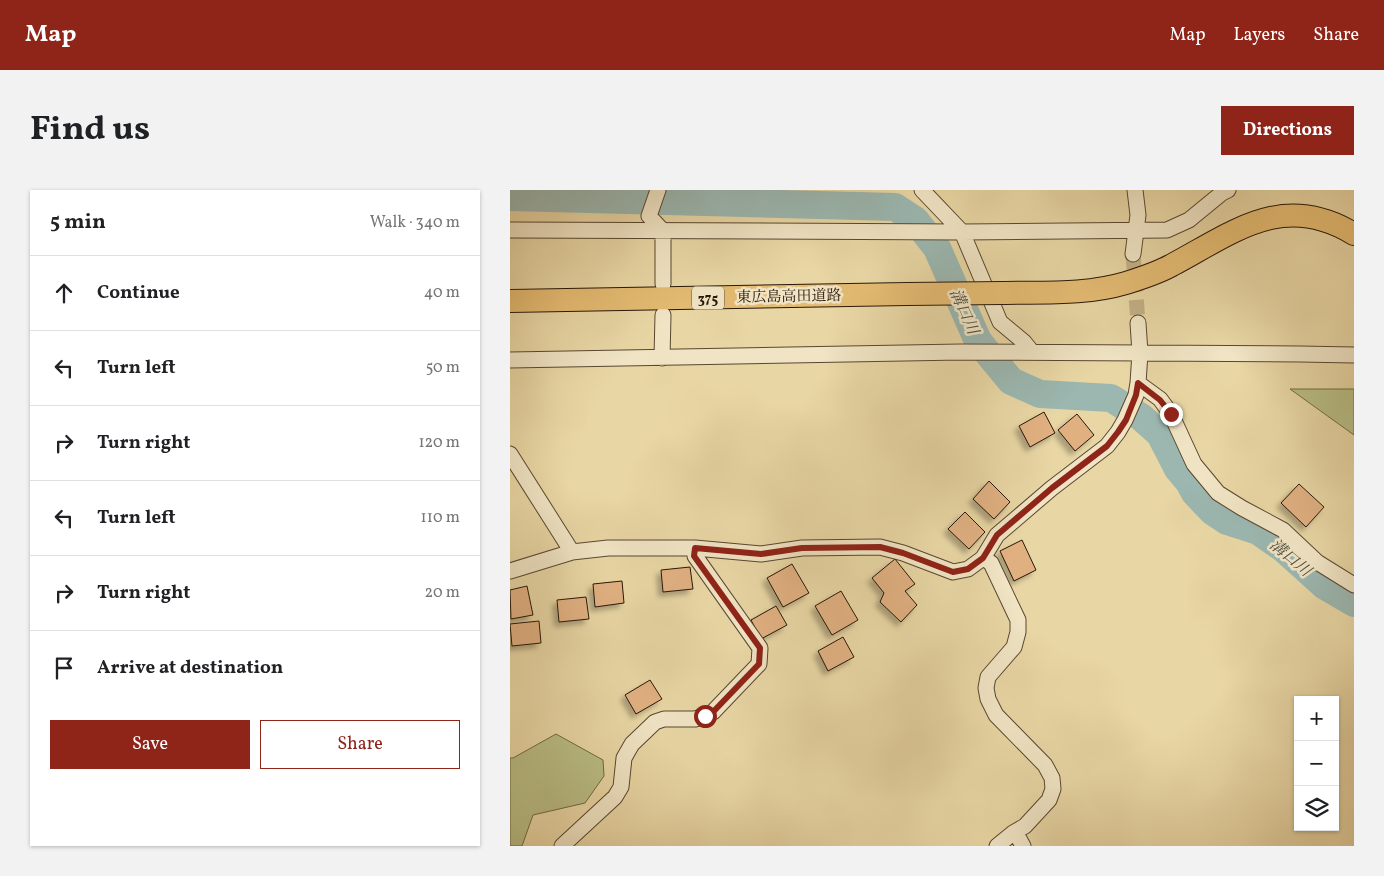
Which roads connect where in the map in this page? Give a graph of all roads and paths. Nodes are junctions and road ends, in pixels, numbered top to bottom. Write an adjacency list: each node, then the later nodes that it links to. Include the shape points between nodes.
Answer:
1 (658, 190): 7 (street, via 649,216)
2 (922, 190): 8 (street)
3 (1135, 190): 6 (street)
4 (1228, 190): 6 (street, via 1189,220 1167,230)
5 (510, 230): 7 (street)
6 (1136, 230): 8 (street); 10 (street)
7 (663, 231): 8 (street); 11 (street)
8 (962, 232): 15 (street, via 1000,322)
9 (1354, 234): 12 (highway, 東広島高田道路 / 375, bridge, via 1312,217 1273,217 1230,232 1150,275 1100,289 1069,292)
10 (1134, 254)
11 (663, 284)
12 (510, 301)
13 (663, 315): 18 (street)
14 (1138, 324): 16 (street)
15 (1032, 352): 16 (street); 18 (street)
16 (1140, 353): 17 (street); 20 (street)
17 (1354, 355)
18 (662, 358): 19 (street)
19 (510, 360)
20 (1137, 389): 24 (street, via 1126,420 1107,446 997,535); 26 (street, via 1160,400 1171,414 1194,464 1218,493 1284,530 1317,562)
21 (510, 454): 23 (street)
22 (695, 548): 23 (street, via 608,548); 24 (street, via 761,554 802,548 880,547 953,572 968,569); 28 (street, via 694,556 760,648 759,664 713,712 695,720 664,719 655,722 632,744 624,758 621,788 615,797)
23 (572, 552): 25 (street)
24 (983, 558): 27 (street, via 991,563 1018,620 1014,648 988,677 988,700 996,715 1045,765 1052,778 1049,800 1025,826)
25 (510, 571)
26 (1354, 585)
27 (1013, 833): 29 (street); 30 (street, via 1018,835)
28 (562, 846)
29 (997, 846)
30 (1022, 846)

